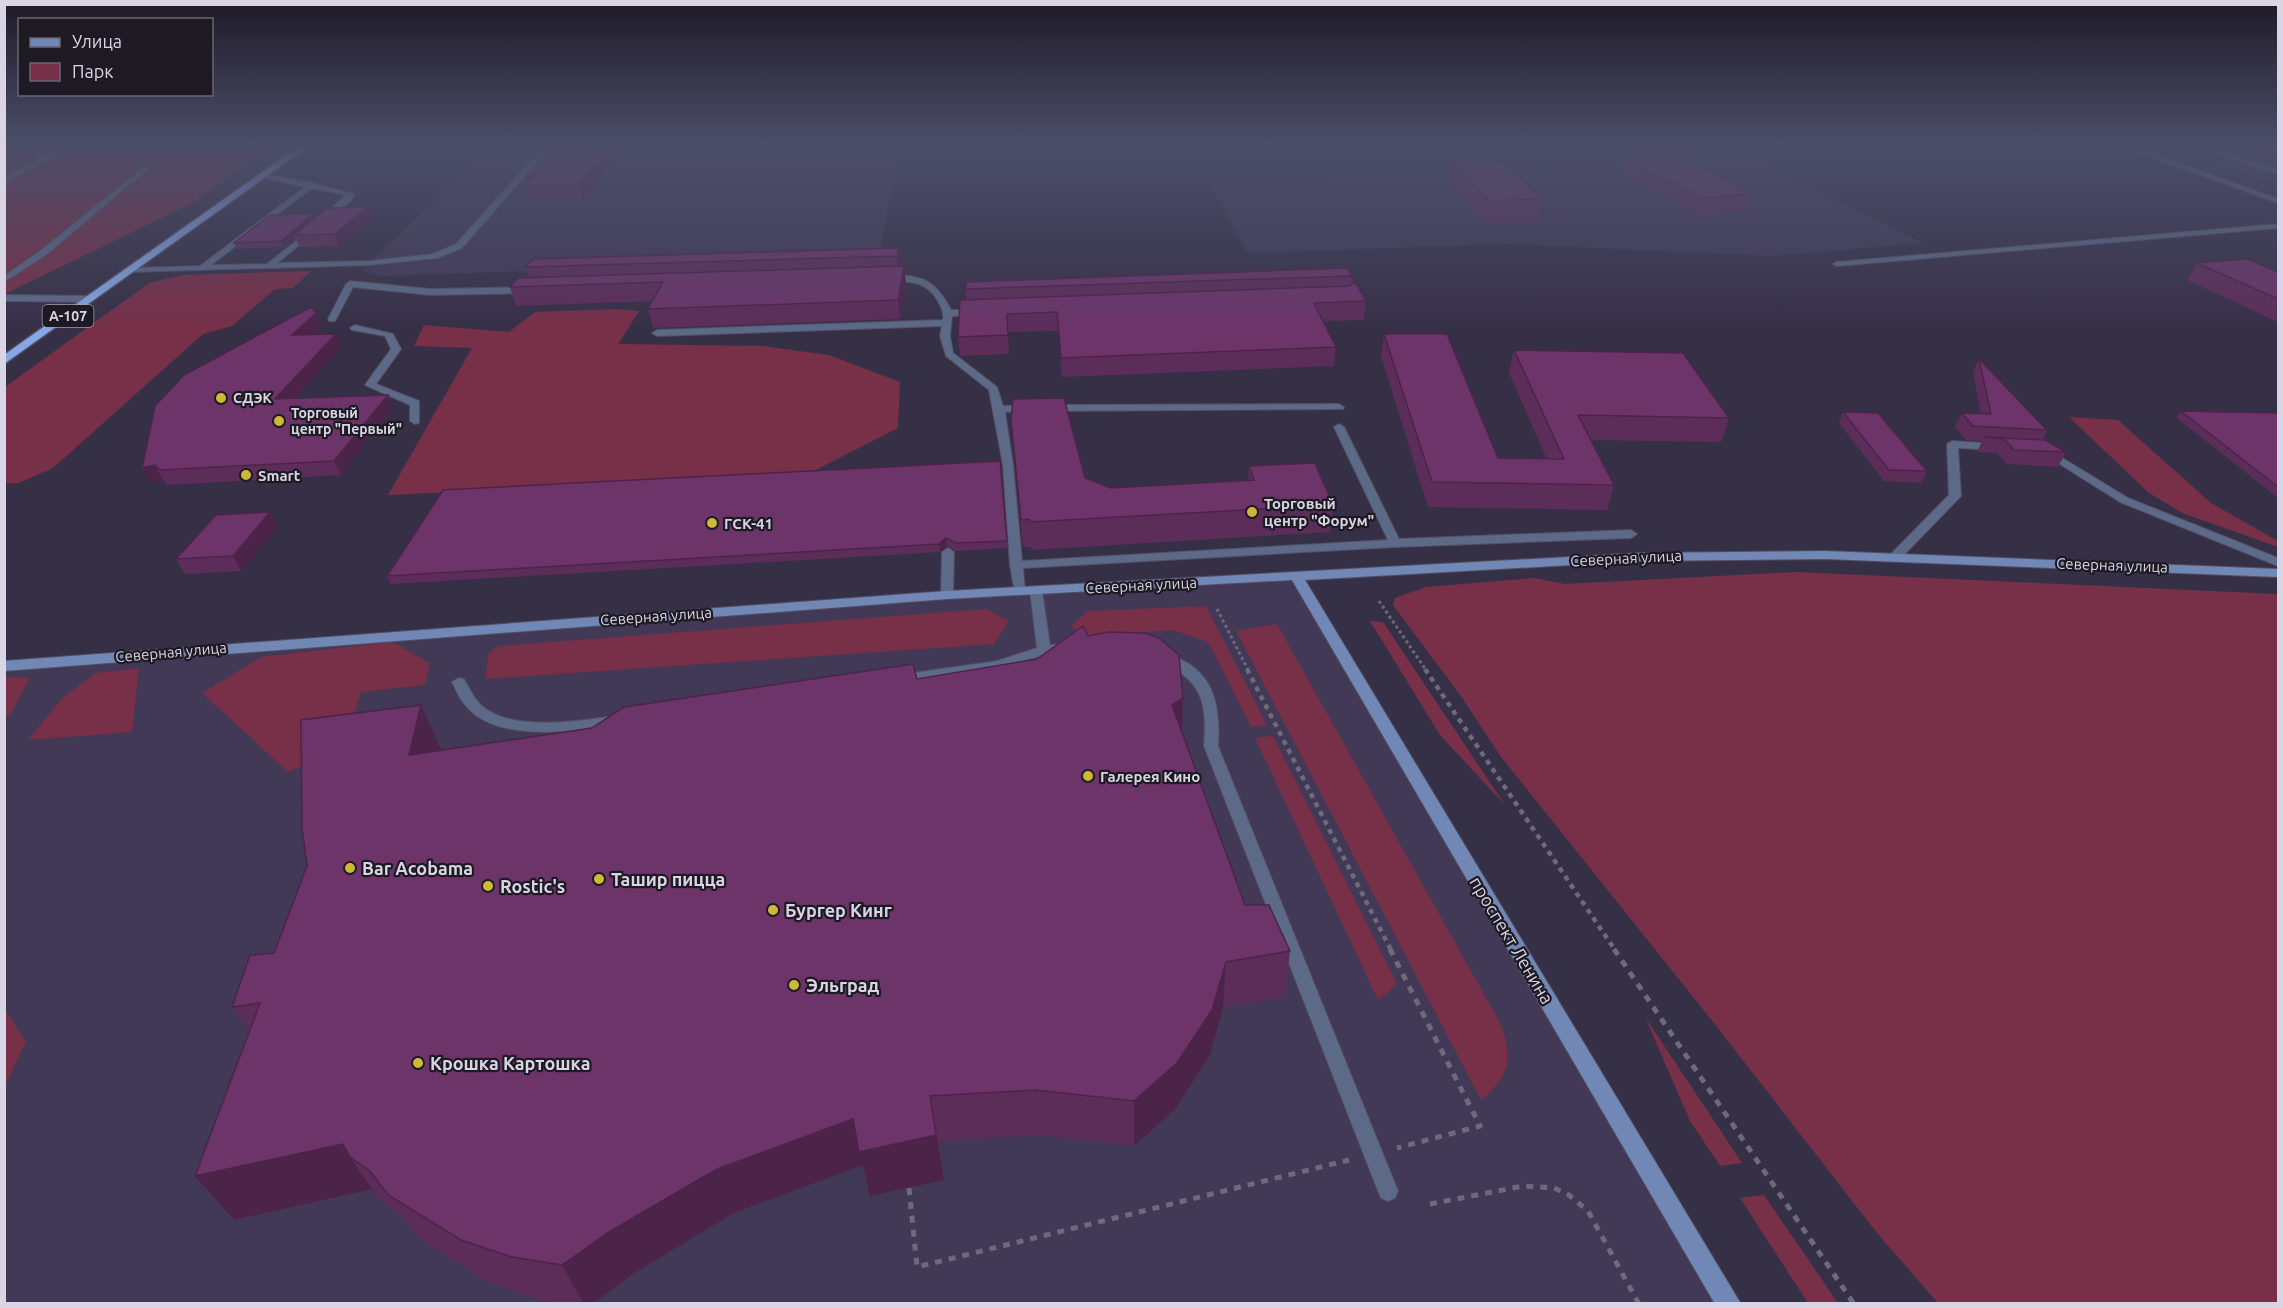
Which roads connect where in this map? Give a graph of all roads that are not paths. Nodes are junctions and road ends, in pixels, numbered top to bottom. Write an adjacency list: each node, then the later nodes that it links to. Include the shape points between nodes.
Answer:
1 (99, 207): 12 (lane)
2 (220, 207): 10 (highway, А-107)
3 (283, 207): 9 (lane)
4 (337, 207): 8 (lane)
5 (494, 207): 8 (lane, via 459,246 447,252 388,261)
6 (2278, 226): 7 (lane)
7 (1838, 264)
8 (268, 267): 9 (lane)
9 (201, 269): 10 (lane)
10 (131, 270): 15 (highway, А-107)
11 (877, 279): 17 (lane, via 926,281 939,295)
12 (4, 280)
13 (542, 290): 18 (lane, via 430,292 350,284)
14 (4, 298): 15 (lane)
15 (91, 299): 21 (highway, А-107)
16 (983, 312): 17 (lane)
17 (947, 318): 20 (lane); 23 (lane, via 949,354 994,389)
18 (332, 319)
19 (355, 328): 24 (lane, via 388,334 396,349 370,385 416,404)
20 (657, 333)
21 (4, 361)
22 (1339, 407): 23 (lane)
23 (999, 409): 33 (lane)
24 (415, 421)
25 (1339, 427): 29 (lane)
26 (2008, 447): 31 (lane, via 1952,444 1955,496)
27 (2031, 448): 32 (lane, via 2042,449 2124,500)
28 (1631, 534): 29 (lane)
29 (1395, 543): 33 (lane)
30 (948, 552): 38 (lane)
31 (1895, 557): 34 (main road, Северная улица); 35 (main road, Северная улица, via 1700,555)
32 (2278, 562)
33 (1016, 565): 36 (lane)
34 (2278, 573)
35 (1296, 576): 37 (main road, Северная улица); 47 (main road, проспект Ленина)
36 (1019, 591): 37 (main road, Северная улица); 38 (main road, Северная улица)
37 (1036, 591): 40 (lane)
38 (947, 595): 42 (main road, Северная улица)
39 (1088, 647): 40 (lane)
40 (1044, 650): 44 (lane, via 999,665)
41 (1147, 653): 46 (lane, via 1178,663 1197,678 1210,697 1214,716 1211,746)
42 (4, 666)
43 (459, 682): 45 (lane, via 468,700 480,711 505,722 556,727)
44 (883, 682)
45 (628, 719)
46 (1388, 1191)
47 (1729, 1304)

